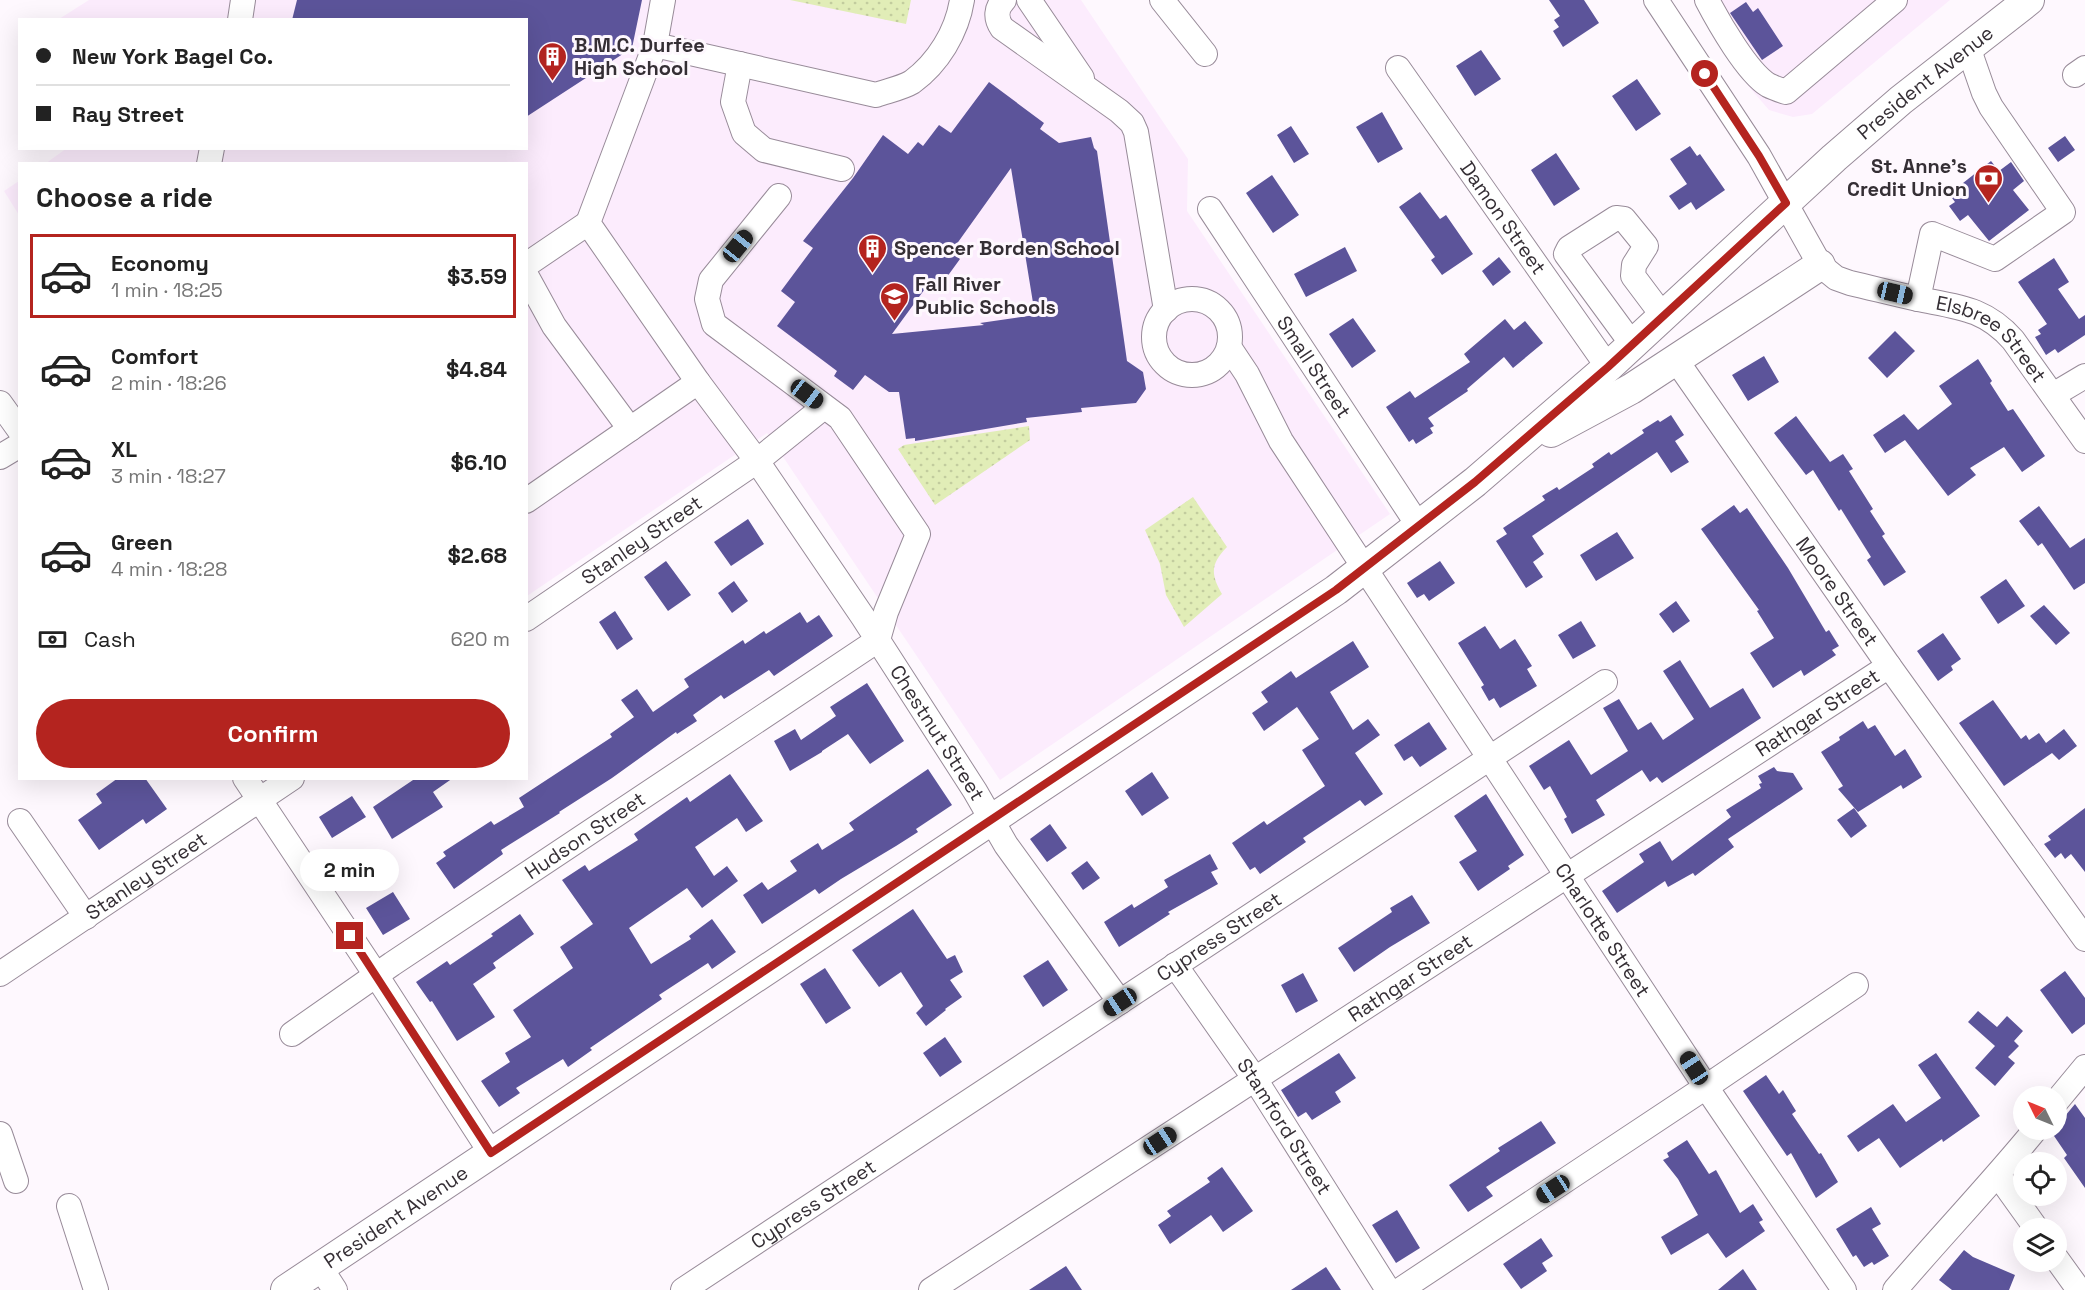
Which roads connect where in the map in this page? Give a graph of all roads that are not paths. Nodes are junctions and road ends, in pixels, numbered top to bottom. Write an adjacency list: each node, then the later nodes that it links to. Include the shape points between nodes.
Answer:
1 (243, 0): 11 (street)
2 (663, 0): 12 (street)
3 (962, 0): 15 (street, via 942,51 910,83 876,94)
4 (1004, 0): 17 (street, via 997,12 1002,28)
5 (1029, 0): 17 (street)
6 (1162, 0): 14 (street)
7 (1656, 0): 20 (street, Elsbree Street)
8 (1707, 0): 9 (street, via 1752,70 1767,84 1786,92)
9 (1895, 0)
10 (2030, 0): 13 (main road, President Avenue)
11 (240, 18)
12 (655, 45): 15 (street); 22 (street)
13 (1968, 47): 20 (main road, President Avenue, via 1900,100); 26 (street, via 1991,106 2063,212 1995,259 1932,234)
14 (1205, 54)
15 (740, 64): 18 (street, via 733,102 744,133 764,150)
16 (1398, 68): 32 (street, Damon Street)
17 (1090, 90): 27 (street, via 1125,116 1136,132)
18 (842, 169)
19 (779, 196): 37 (street, via 711,280 707,298 714,324)
20 (1786, 203): 24 (street, Elsbree Street); 28 (main road, President Avenue)
21 (1210, 209): 46 (street, Small Street)
22 (588, 223): 23 (street); 34 (street, Chestnut Street)
23 (528, 264)
24 (1820, 265): 26 (street, Elsbree Street, via 1850,283); 31 (main road)
25 (528, 279): 39 (street, via 554,326)
26 (1918, 299): 35 (street, Elsbree Street, via 1976,311 1996,322)
27 (1166, 310): 30 (street, via 1192,299 1216,307 1229,328); 30 (street, via 1155,329 1155,346 1163,362 1176,372 1193,375 1209,371 1222,361)
28 (1663, 316): 29 (main road, President Avenue); 29 (street, via 1633,276 1634,265 1646,246 1624,219 1616,218 1569,248 1566,254)
29 (1632, 344): 32 (main road, President Avenue)
30 (1229, 346): 47 (street, Charlotte Street, via 1281,441)
31 (1676, 360): 43 (main road); 50 (street, Moore Street)
32 (1608, 367): 43 (main road, President Avenue)
33 (2085, 376): 35 (street)
34 (698, 382): 39 (street); 44 (street, Chestnut Street)
35 (2054, 395): 40 (street, Elsbree Street)
36 (0, 403): 38 (street)
37 (824, 407): 44 (street, Stanley Street); 49 (street, via 840,418 918,534)
38 (18, 429)
39 (630, 429): 45 (street)
40 (2085, 441)
41 (18, 446): 42 (street)
42 (0, 457)
43 (1504, 458): 46 (main road, President Avenue)
44 (757, 461): 48 (street, Stanley Street); 49 (street, Chestnut Street)
45 (528, 500)
46 (1418, 525): 47 (main road, President Avenue)
47 (1365, 567): 52 (street, Charlotte Street); 56 (main road, President Avenue)
48 (528, 618)
49 (878, 640): 56 (street, Chestnut Street); 63 (street, Hudson Street)
50 (1889, 666): 58 (street, Rathgar Street); 60 (street, Moore Street)
51 (1605, 682): 52 (street, Cypress Street)
52 (1490, 758): 58 (street, Charlotte Street); 61 (street, Cypress Street)
53 (246, 780): 55 (street)
54 (289, 780): 55 (street, Stanley Street)
55 (260, 801): 59 (street, Stanley Street); 63 (street)
56 (992, 818): 65 (street, Chestnut Street, via 1006,845); 73 (main road, President Avenue)
57 (21, 821): 59 (street)
58 (1568, 875): 68 (street, Rathgar Street); 69 (street, Charlotte Street)
59 (86, 917): 62 (street, Stanley Street)
60 (2085, 939)
61 (1175, 965): 65 (street, Cypress Street); 68 (street, Stamford Street)
62 (0, 974)
63 (376, 975): 66 (street, Hudson Street); 73 (street)
64 (1856, 985): 69 (street)
65 (1120, 1002): 82 (street, Cypress Street)
66 (292, 1034)
67 (2085, 1067): 70 (street)
68 (1255, 1079): 83 (street, Rathgar Street); 84 (street, Stamford Street)
69 (1706, 1087): 85 (street); 86 (street, Charlotte Street)
70 (2067, 1089)
71 (0, 1134): 75 (street)
72 (2027, 1140): 74 (street)
73 (491, 1153): 79 (main road, President Avenue)
74 (1998, 1175): 77 (street); 87 (street)
75 (16, 1181)
76 (69, 1206): 80 (street)
77 (2029, 1218)
78 (2066, 1272): 88 (street)
79 (328, 1279): 81 (main road, President Avenue)
80 (96, 1290)
81 (286, 1290)
82 (683, 1290)
83 (931, 1290)
84 (1388, 1290)
85 (1400, 1290)
86 (1844, 1290)
87 (1895, 1290)
88 (2079, 1290)

